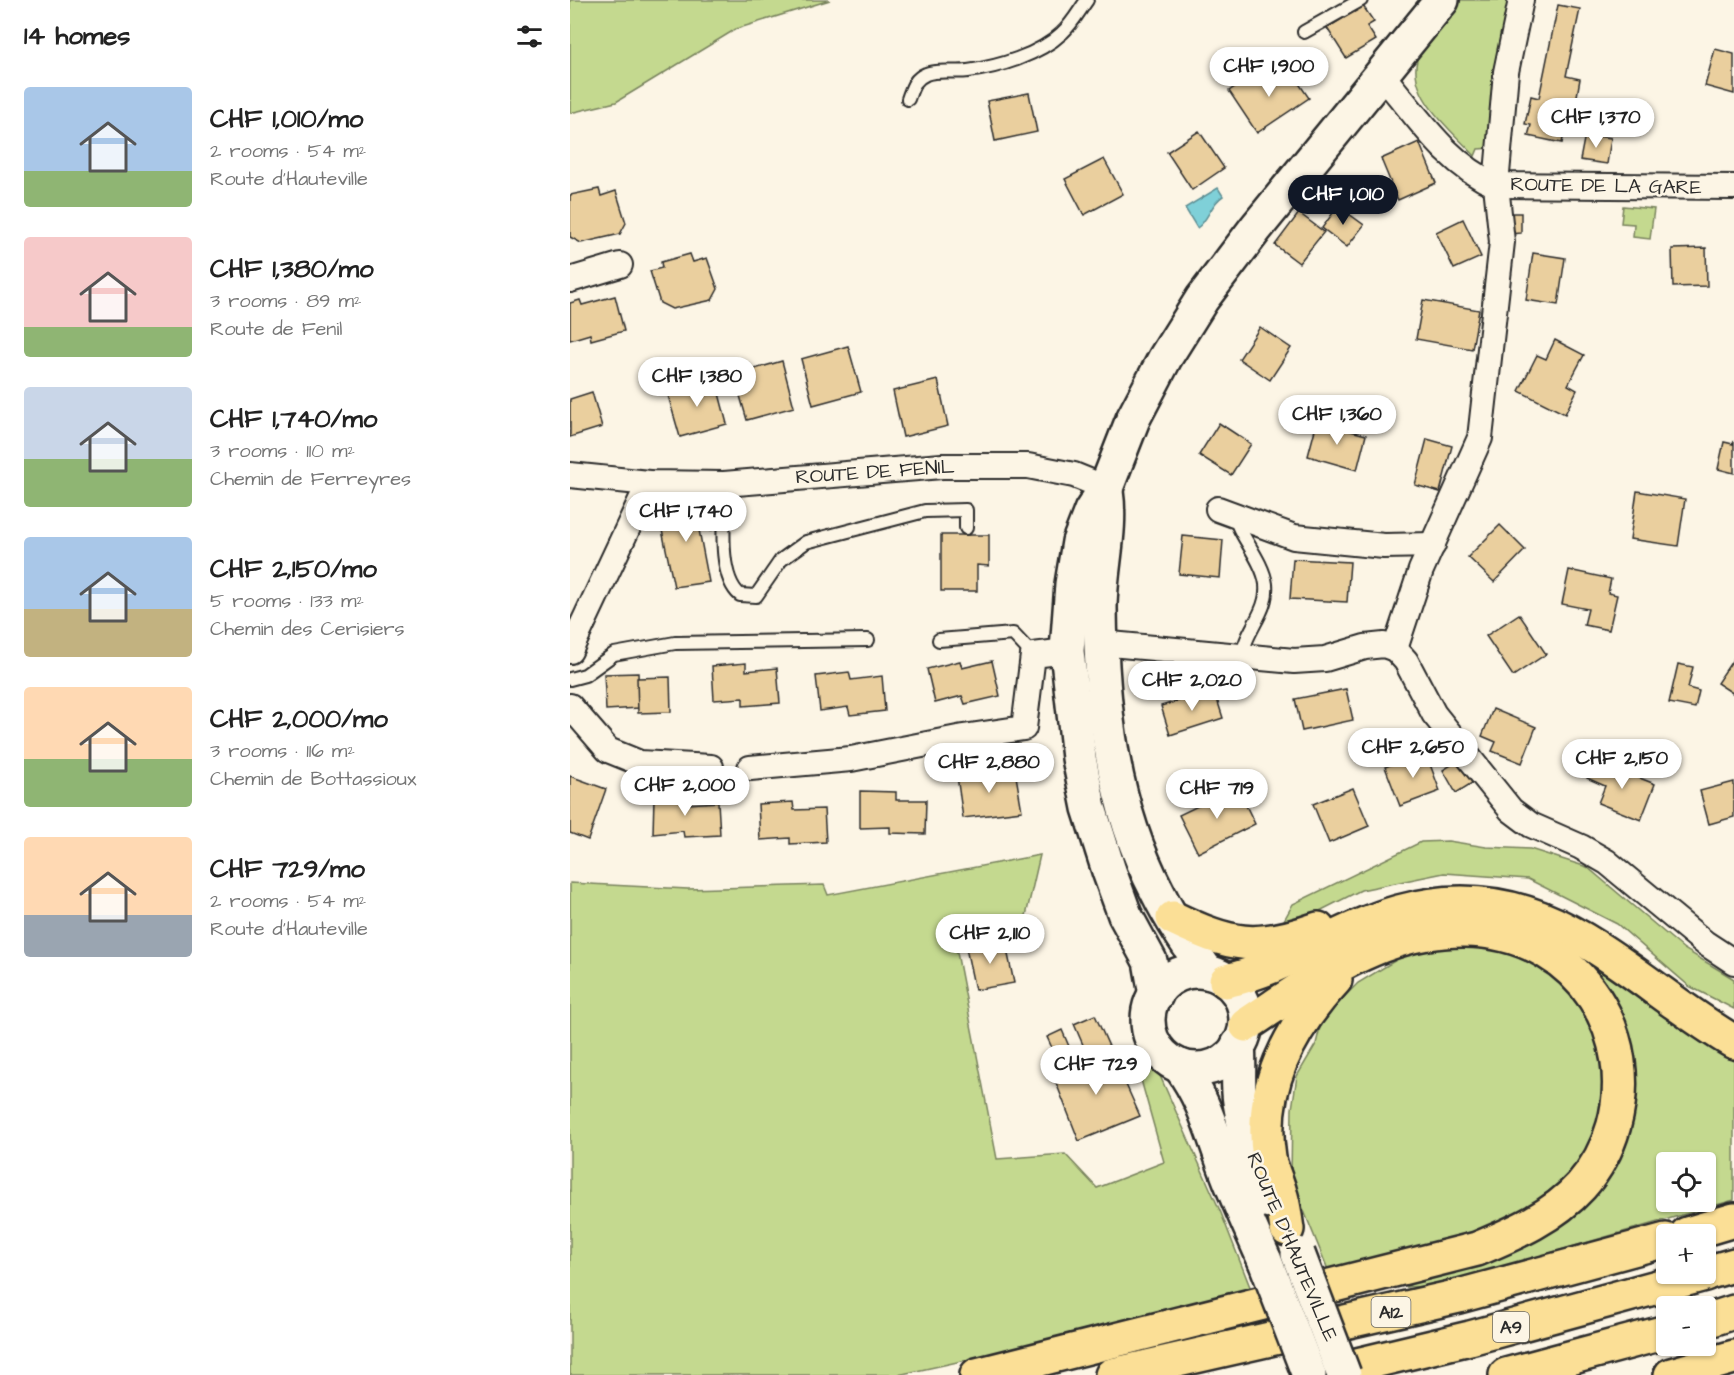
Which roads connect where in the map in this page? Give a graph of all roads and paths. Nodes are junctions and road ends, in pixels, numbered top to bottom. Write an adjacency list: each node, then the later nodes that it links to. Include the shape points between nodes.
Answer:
1 (1087, 0): 7 (lane, via 1070,24 1049,42 985,69 928,73 918,79)
2 (1361, 0): 5 (lane)
3 (1442, 0): 6 (main road)
4 (1521, 0): 8 (street, via 1506,72)
5 (1304, 32)
6 (1381, 74): 8 (street, ROUTE DE LA GARE, via 1458,163); 15 (main road, via 1202,299 1133,419)
7 (908, 99)
8 (1496, 184): 9 (street, ROUTE DE LA GARE); 18 (street, via 1502,242 1480,438)
9 (1734, 187)
10 (620, 265): 11 (street)
11 (570, 280)
12 (570, 475): 13 (street, ROUTE DE FENIL)
13 (649, 483): 14 (street, ROUTE DE FENIL); 23 (street)
14 (725, 483): 15 (street, ROUTE DE FENIL, via 942,466 1028,466 1074,475); 17 (lane, via 723,536 729,581 740,595 749,597 762,590 781,560 806,542 925,511 966,510)
15 (1106, 488): 21 (main road, via 1109,512 1100,591); 24 (main road, via 1091,511 1079,542)
16 (1227, 513): 18 (street, via 1294,537 1384,546); 26 (lane, via 1261,564 1266,587 1264,605 1247,635)
17 (966, 528)
18 (1433, 545): 22 (street)
19 (939, 639): 25 (lane, via 1013,634)
20 (868, 640): 27 (lane, via 675,643 614,654 585,675)
21 (1100, 643): 24 (main road); 26 (street); 31 (main road, via 1106,720 1122,802 1156,891)
22 (1395, 649): 26 (street, via 1384,645 1365,647 1310,661); 33 (street, via 1406,661 1434,714 1511,810 1531,825 1607,862 1705,943)
23 (570, 651)
24 (1067, 651): 25 (street); 35 (main road, via 1073,724 1089,808 1125,915 1150,961)
25 (1033, 655): 30 (street, via 1024,728 851,759)
26 (1242, 658)
27 (570, 679)
28 (570, 706): 29 (street, via 608,750 640,763)
29 (711, 767)
30 (750, 768)
31 (1173, 918): 32 (highway, via 1222,940 1241,943 1280,940 1336,925); 34 (main road)
32 (1362, 940): 34 (highway, via 1268,969); 36 (highway); 37 (highway, via 1400,911 1438,904 1503,905 1572,932); 41 (highway, via 1304,1017 1272,1083 1266,1131 1270,1161); 50 (highway, via 1480,930 1514,937 1545,951 1584,983 1610,1026 1620,1076 1614,1127 1600,1160 1580,1186 1542,1218 1477,1249)
33 (1734, 962)
34 (1217, 977): 35 (main road, via 1178,975); 36 (main road, via 1241,999)
35 (1156, 995): 38 (main road, via 1149,1016 1152,1039 1165,1057)
36 (1242, 1035): 38 (main road, via 1228,1057 1216,1065 1194,1069); 41 (main road, ROUTE D'HAUTEVILLE, via 1240,1100 1251,1155 1269,1200)
37 (1734, 1042)
38 (1180, 1065): 52 (main road, ROUTE D'HAUTEVILLE, bridge, via 1209,1117 1229,1178)
39 (1734, 1220): 40 (highway)
40 (1716, 1225)
41 (1292, 1241): 54 (main road, ROUTE D'HAUTEVILLE, bridge)
42 (1656, 1243): 51 (highway, A12, via 1460,1296)
43 (1734, 1265): 44 (highway, A9)
44 (1716, 1270)
45 (1665, 1284): 53 (highway, A9, via 1470,1338)
46 (1734, 1312): 47 (highway)
47 (1716, 1318)
48 (1656, 1335): 55 (highway, A9)
49 (1734, 1357): 56 (highway)
50 (977, 1375)
51 (1112, 1375)
52 (1310, 1375)
53 (1315, 1375)
54 (1344, 1375)
55 (1506, 1375)
56 (1671, 1375)

